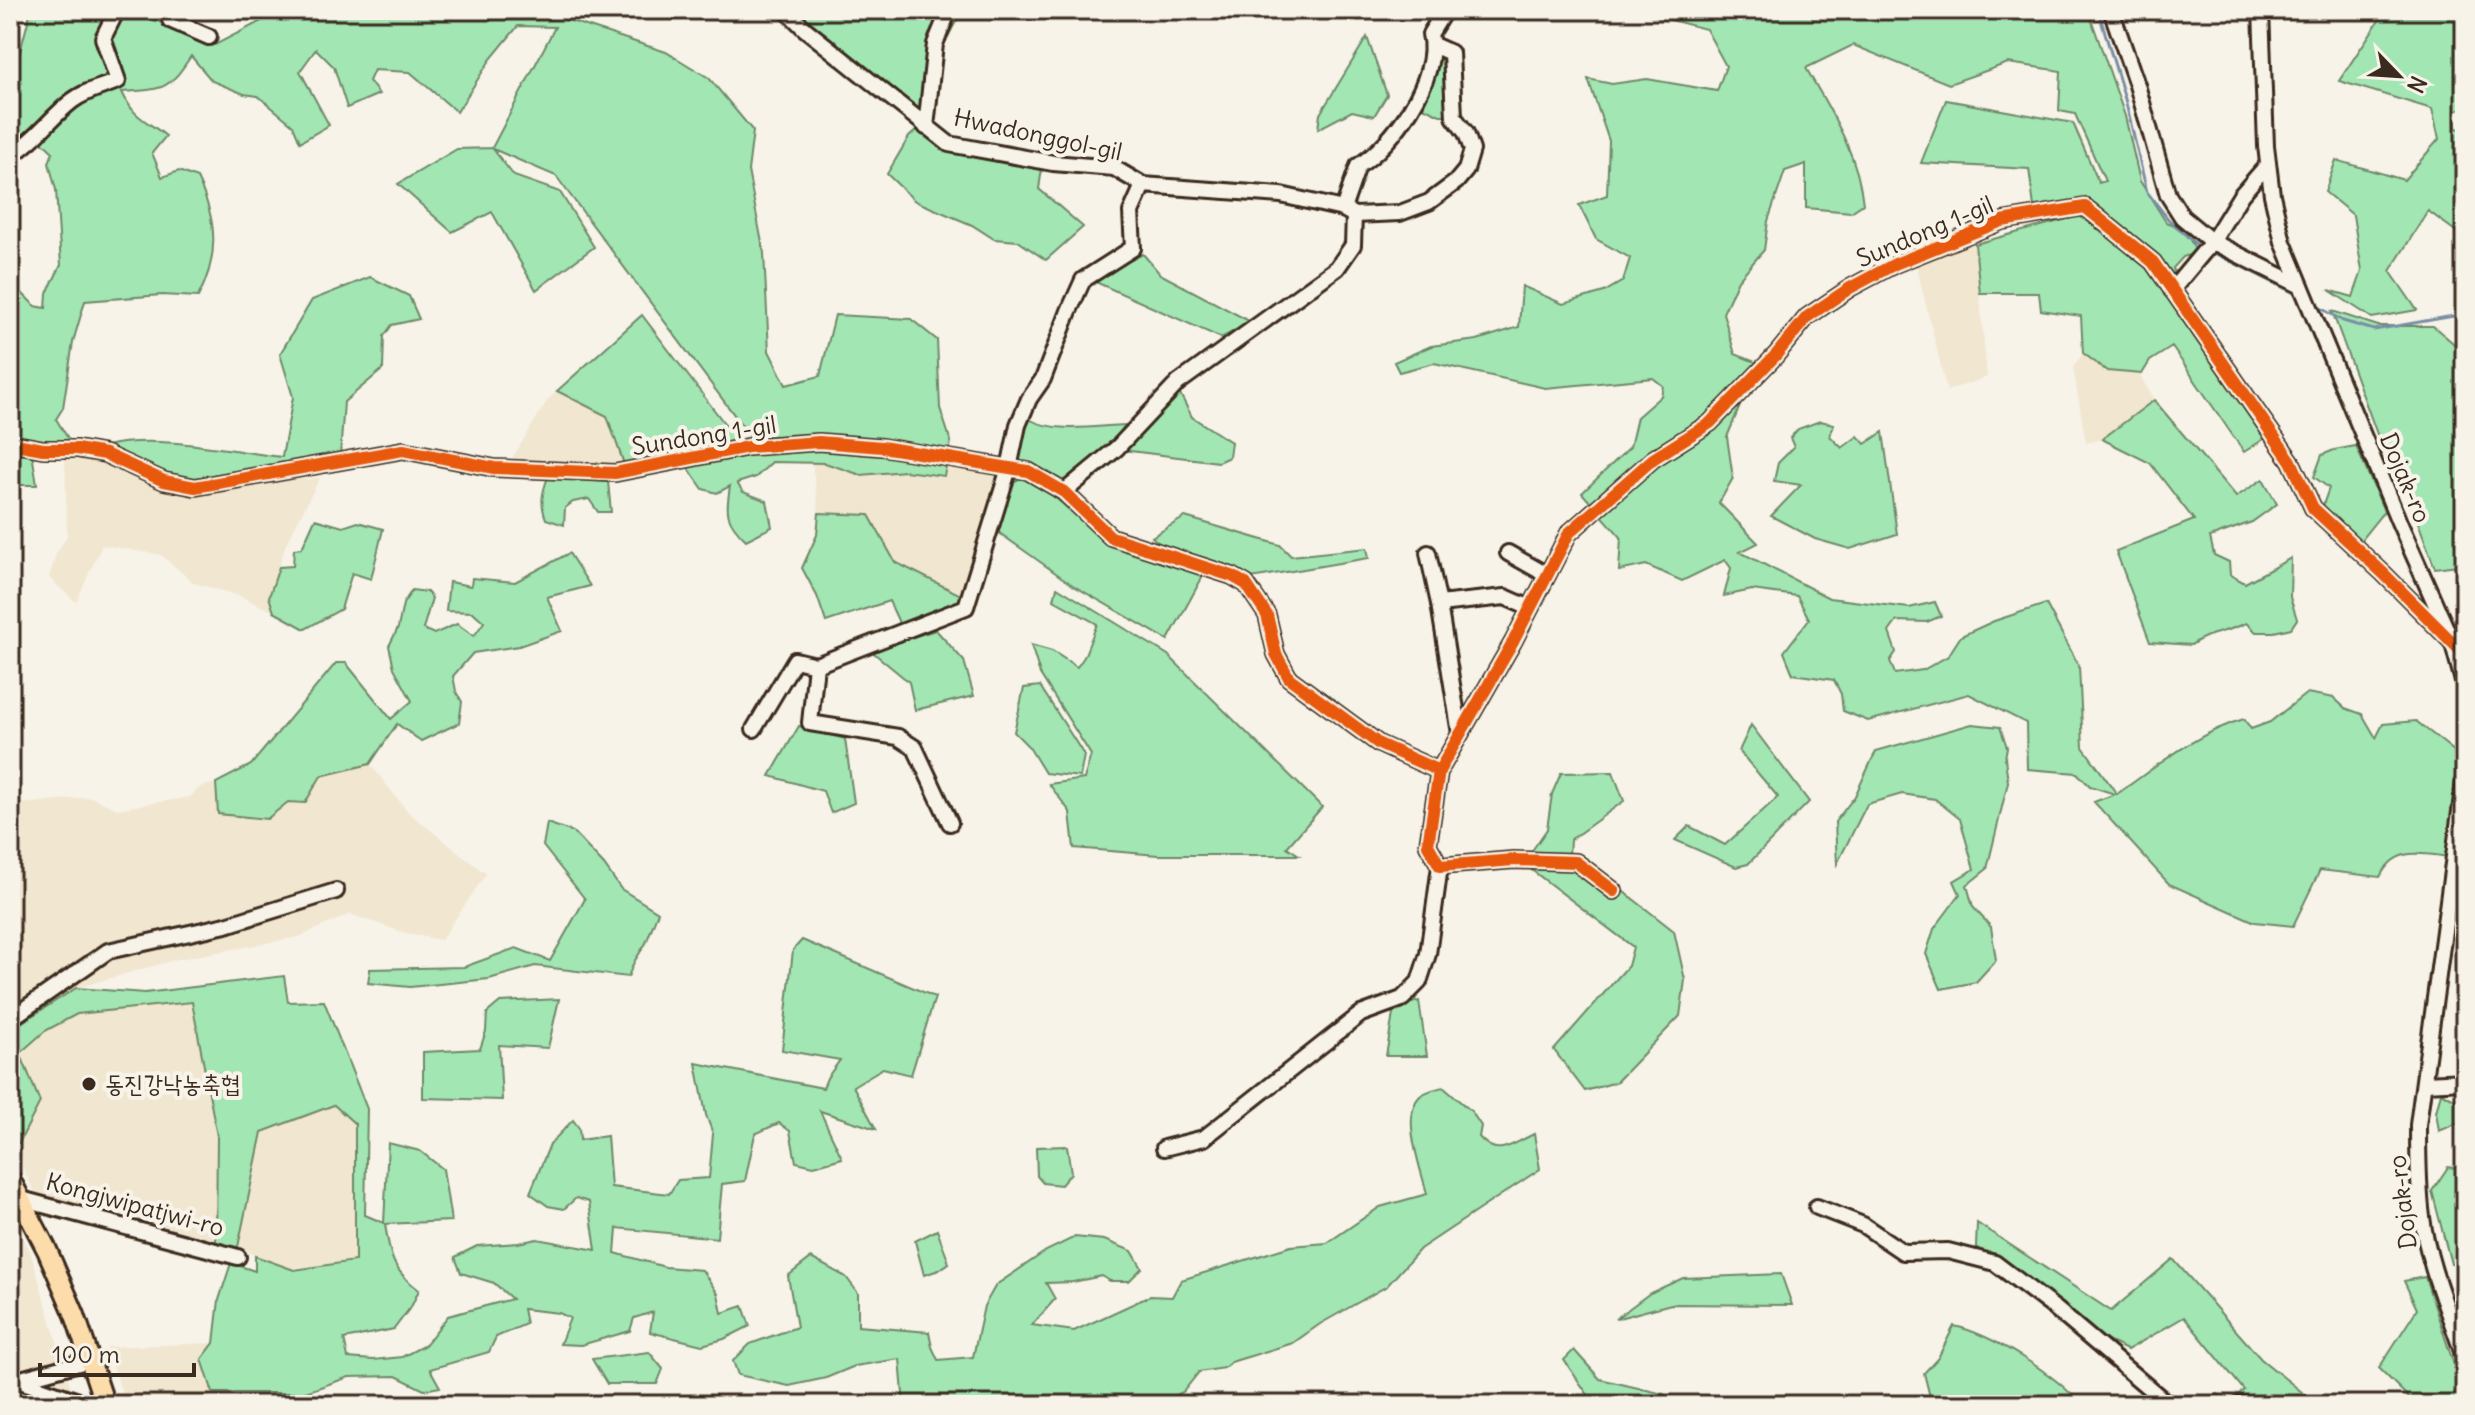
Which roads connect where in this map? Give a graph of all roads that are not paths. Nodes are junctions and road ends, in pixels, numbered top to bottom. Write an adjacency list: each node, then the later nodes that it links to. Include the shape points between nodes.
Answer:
1 (117, 10): 11 (street, via 103,38 118,81 71,102)
2 (174, 10): 8 (street, via 170,20)
3 (786, 10): 10 (street, Hwadonggol-gil)
4 (949, 10): 10 (street, Hwadonggol-gil, via 935,44)
5 (1445, 10): 9 (street, via 1430,34)
6 (2111, 10): 15 (street, via 2168,195 2182,217)
7 (2261, 10): 12 (street, Dojak-ro)
8 (209, 37)
9 (1433, 45): 14 (street, via 1423,87 1410,112 1373,157 1358,166); 14 (street, via 1451,53 1454,117 1472,150 1466,170 1429,202 1400,213)
10 (926, 127): 13 (street, Hwadonggol-gil, via 949,144 1114,168)
11 (10, 156)
12 (2268, 164): 15 (street); 16 (street, Dojak-ro, via 2283,242)
13 (1143, 185): 14 (street, via 1281,195); 19 (street, via 1131,212 1133,248 1083,280 1018,425)
14 (1349, 212): 20 (street, via 1353,245 1337,268 1178,383 1117,448)
15 (2212, 242): 16 (street); 17 (street)
16 (2301, 286): 26 (street, Dojak-ro)
17 (2172, 290): 23 (street, Sundong 1-gil, via 2153,262 2085,207 2002,221 1895,264 1807,317 1710,423 1653,459 1569,533); 26 (street, Sundong 1-gil, via 2291,461 2313,508)
18 (10, 443): 19 (street, Sundong 1-gil, via 105,454 164,481 195,487 403,450 494,468 615,473 748,447 819,442)
19 (1009, 468): 20 (street, Sundong 1-gil, via 1028,471); 28 (street, via 966,607)
20 (1064, 492): 32 (street, Sundong 1-gil, via 1111,537 1246,584 1267,615 1276,654 1289,678 1379,744)
21 (1428, 553): 24 (street)
22 (1508, 553): 23 (street)
23 (1547, 575): 25 (street, Sundong 1-gil)
24 (1439, 604): 25 (street, via 1505,597); 31 (street)
25 (1530, 608): 31 (street, Sundong 1-gil)
26 (2453, 644): 27 (street, Sundong 1-gil); 29 (street, Dojak-ro)
27 (2465, 655)
28 (816, 665): 30 (street, via 795,660); 34 (street, via 810,723 898,737 915,748)
29 (2465, 689)
30 (754, 729)
31 (1460, 734): 32 (street, Sundong 1-gil)
32 (1439, 771): 35 (street, Sundong 1-gil, via 1428,845)
33 (2465, 774): 40 (street, Dojak-ro)
34 (950, 823)
35 (1440, 866): 37 (street, via 1576,862); 41 (street, via 1419,982 1402,999 1361,1014 1204,1138)
36 (336, 891): 38 (street, via 226,925 108,951)
37 (1614, 891)
38 (10, 1019)
39 (2465, 1081): 40 (street)
40 (2425, 1083): 47 (street, Dojak-ro, via 2418,1125 2422,1220)
41 (1164, 1148)
42 (10, 1179): 43 (main road, Kongjwipatjwi-ro)
43 (21, 1199): 45 (street, Kongjwipatjwi-ro); 46 (main road, Kongjwipatjwi-ro)
44 (1817, 1207): 51 (street, via 1863,1225 1903,1252 1948,1251 1995,1263)
45 (238, 1257)
46 (90, 1360): 48 (street); 50 (main road, Kongjwipatjwi-ro)
47 (2465, 1360)
48 (13, 1381): 49 (street)
49 (90, 1405)
50 (105, 1405)
51 (2169, 1405)
52 (2240, 1405): 53 (street)
53 (2253, 1405)

